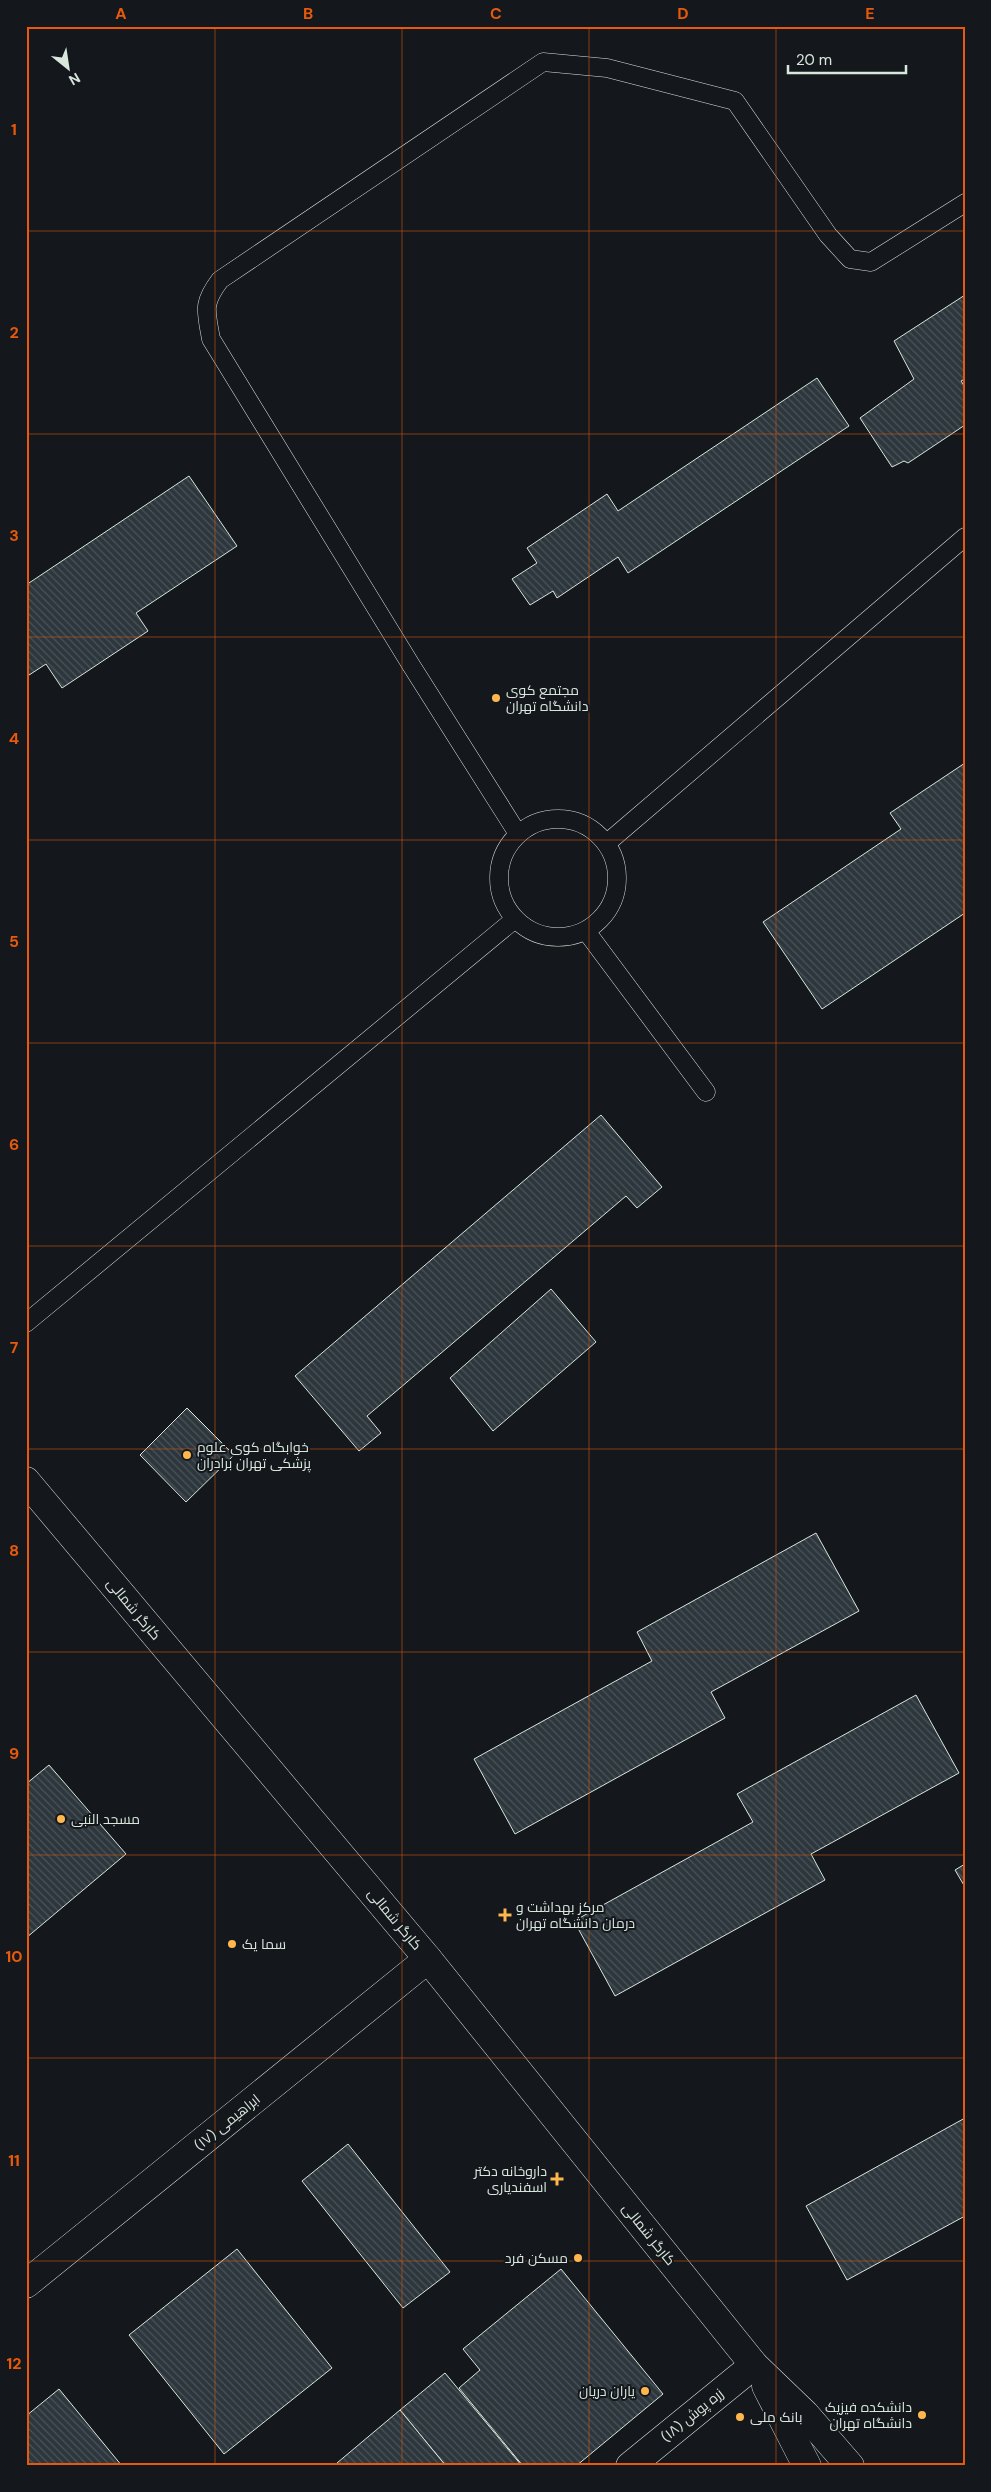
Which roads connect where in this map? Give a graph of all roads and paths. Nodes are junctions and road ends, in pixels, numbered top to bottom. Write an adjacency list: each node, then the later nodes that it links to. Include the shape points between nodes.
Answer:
1 (965, 203): 3 (lane, via 871,262 850,259 828,235 735,101 607,68 543,62 220,280 207,297 211,339)
2 (965, 537): 4 (lane)
3 (518, 834): 4 (lane, via 535,823 554,818 592,829); 5 (lane, via 506,848 498,885 504,904)
4 (607, 843): 6 (lane, via 616,861 618,882 610,908)
5 (515, 919): 6 (lane, via 530,931 548,937 567,938); 8 (lane)
6 (586, 931): 7 (lane)
7 (706, 1092)
8 (26, 1323)
9 (26, 1481): 10 (main road, کارگر شمالی)
10 (428, 1960): 11 (main road, ابراهیمی (۱۷)); 12 (main road, کارگر شمالی)
11 (26, 2284)
12 (754, 2365): 13 (main road, زره پوش (۱۸)); 14 (main road, کارگر شمالی); 15 (main road, کارگر شمالی, via 805,2414)
13 (630, 2466)
14 (807, 2466)
15 (850, 2466)

